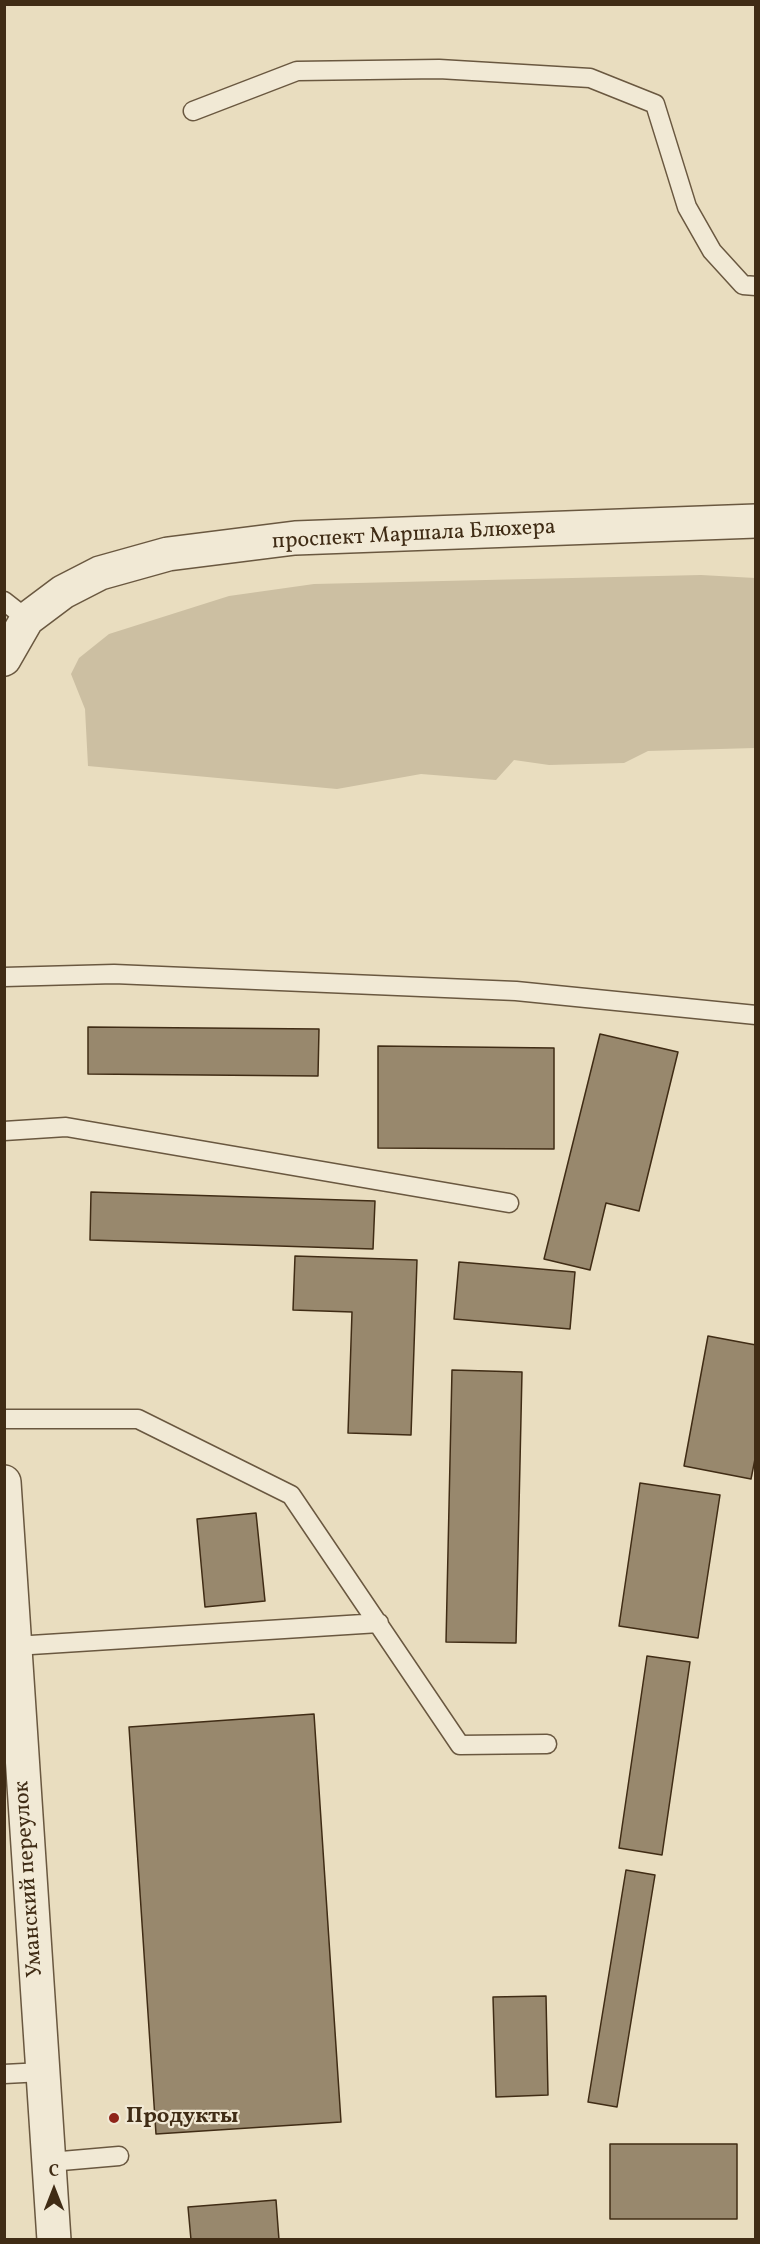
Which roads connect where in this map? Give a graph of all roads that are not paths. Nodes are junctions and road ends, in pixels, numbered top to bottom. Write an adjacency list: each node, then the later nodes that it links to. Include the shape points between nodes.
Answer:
1 (193, 111): 2 (lane, via 297,71 439,69 590,78 656,104 687,207 712,251 744,285)
2 (756, 286)
3 (756, 521): 4 (street, проспект Маршала Блюхера, via 295,538 168,554 99,573)
4 (16, 610): 5 (street, проспект Маршала Блюхера)
5 (4, 659)
6 (4, 977): 7 (lane, via 114,974 516,991)
7 (756, 1015)
8 (4, 1131): 9 (lane, via 66,1127)
9 (509, 1203)
10 (4, 1419): 12 (lane, via 138,1419 291,1495)
11 (4, 1482): 13 (street, Уманский переулок)
12 (379, 1623): 13 (lane); 14 (lane, via 460,1745)
13 (15, 1646): 15 (street, Уманский переулок)
14 (547, 1744)
15 (43, 2072): 16 (lane); 18 (street, Уманский переулок)
16 (4, 2074)
17 (119, 2156): 18 (lane)
18 (50, 2162): 19 (street, Уманский переулок)
19 (54, 2240)

